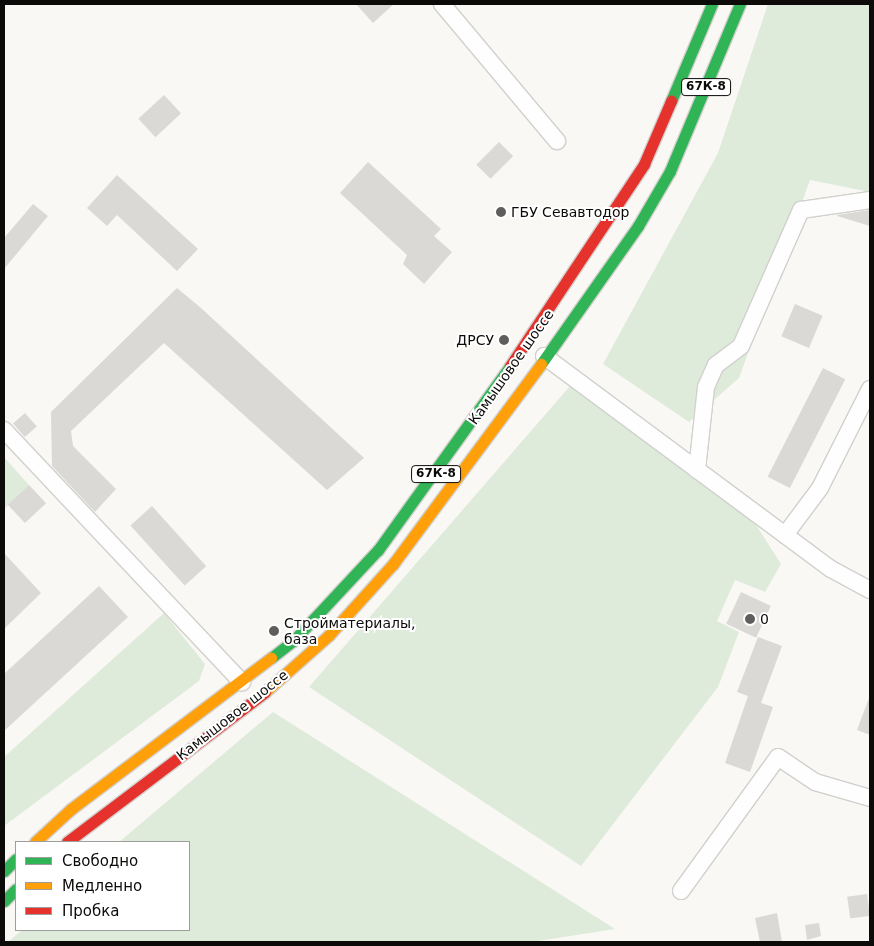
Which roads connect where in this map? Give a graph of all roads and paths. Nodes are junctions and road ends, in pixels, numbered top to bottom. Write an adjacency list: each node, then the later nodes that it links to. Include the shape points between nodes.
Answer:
1 (442, 4): 6 (street)
2 (703, 4): 5 (main road)
3 (712, 4): 5 (main road, Камышовое шоссе / 67К-8)
4 (740, 4): 8 (main road, Камышовое шоссе / 67К-8, via 670,171 638,226)
5 (702, 37): 14 (main road, Камышовое шоссе / 67К-8, via 644,164 610,220 439,470 334,598 293,641)
6 (557, 141)
7 (870, 200): 11 (street, via 801,210 741,346 716,365 706,387)
8 (544, 356): 11 (street, Камышовое шоссе); 17 (main road, Камышовое шоссе / 67К-8, via 459,478 393,564 329,635 257,699)
9 (870, 389): 12 (street, via 820,488)
10 (4, 430): 14 (street, Камышовое шоссе)
11 (697, 470): 12 (street, Камышовое шоссе)
12 (785, 535): 13 (street, Камышовое шоссе, via 831,569)
13 (870, 590)
14 (242, 684): 16 (main road, Камышовое шоссе / 67К-8, via 71,809)
15 (870, 798): 21 (street, via 814,782 778,757)
16 (36, 841)
17 (68, 841)
18 (15, 860): 19 (main road)
19 (4, 871)
20 (15, 890): 22 (main road)
21 (681, 891)
22 (4, 901)

